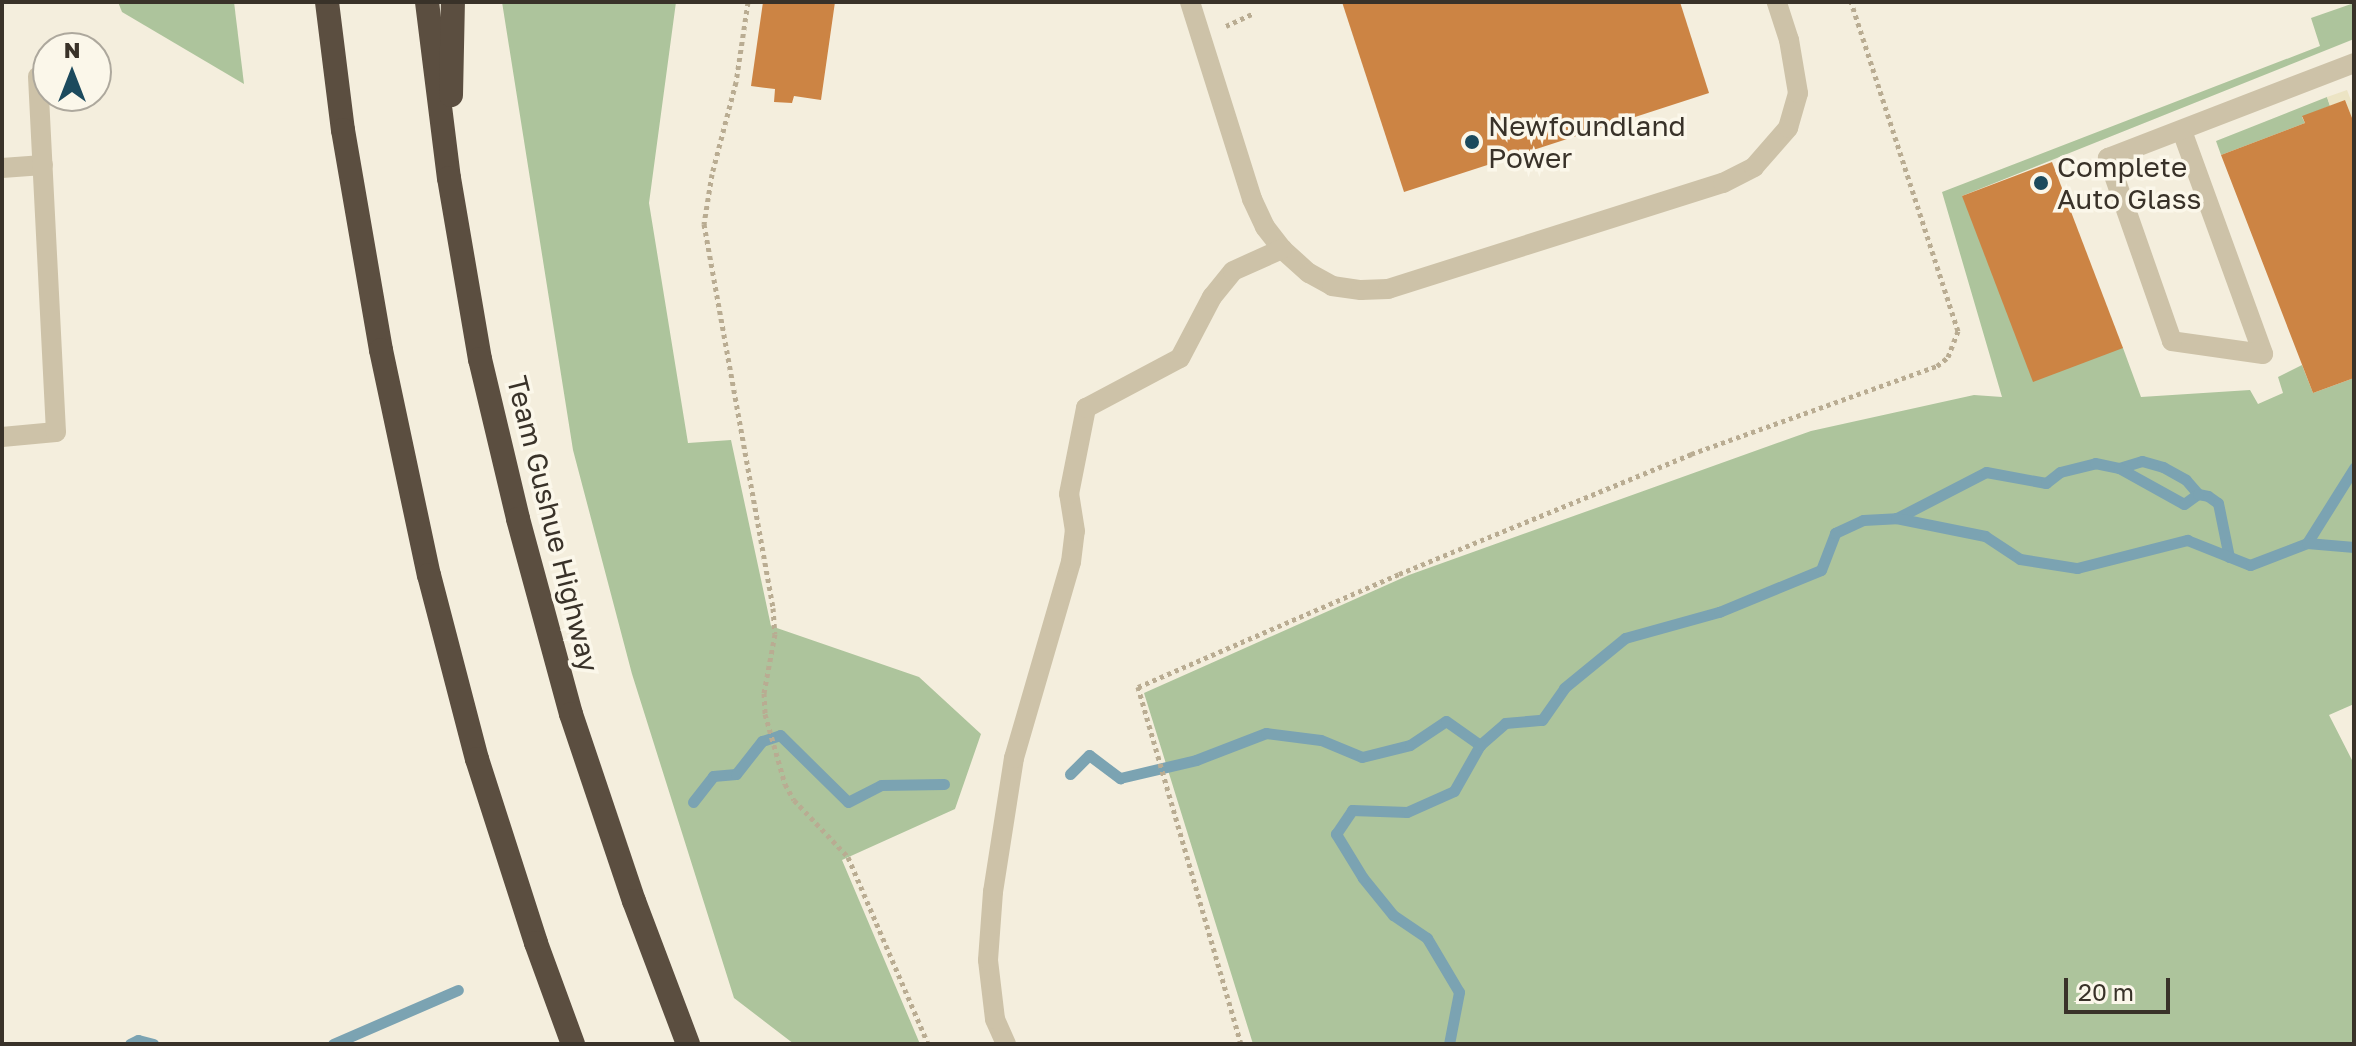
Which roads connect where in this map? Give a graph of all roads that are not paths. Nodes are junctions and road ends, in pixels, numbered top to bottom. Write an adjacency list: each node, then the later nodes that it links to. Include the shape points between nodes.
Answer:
1 (310, 2): 9 (highway)
2 (327, 2): 9 (highway)
3 (427, 2): 13 (highway, Team Gushue Highway)
4 (453, 2): 13 (highway)
5 (1190, 2): 14 (lane, via 1252,199)
6 (1777, 2): 14 (lane, via 1796,72 1795,113 1775,145 1754,167 1733,178 1388,289 1332,286)
7 (2354, 63): 10 (lane)
8 (40, 112): 11 (lane)
9 (343, 130): 16 (highway, via 381,350 429,575 477,759)
10 (2182, 131): 10 (lane, via 2230,265 2263,354 2172,341 2108,158)
11 (43, 165): 12 (lane); 15 (lane, via 56,432)
12 (2, 168)
13 (449, 178): 17 (highway, Team Gushue Highway, via 480,359 567,699)
14 (1282, 249): 18 (lane, via 1233,271 1212,297 1180,358 1086,408 1069,494 1075,531 1071,562 1014,758 993,892 988,960 995,1019)
15 (2, 437)
16 (573, 1044)
17 (688, 1044)
18 (1006, 1044)

